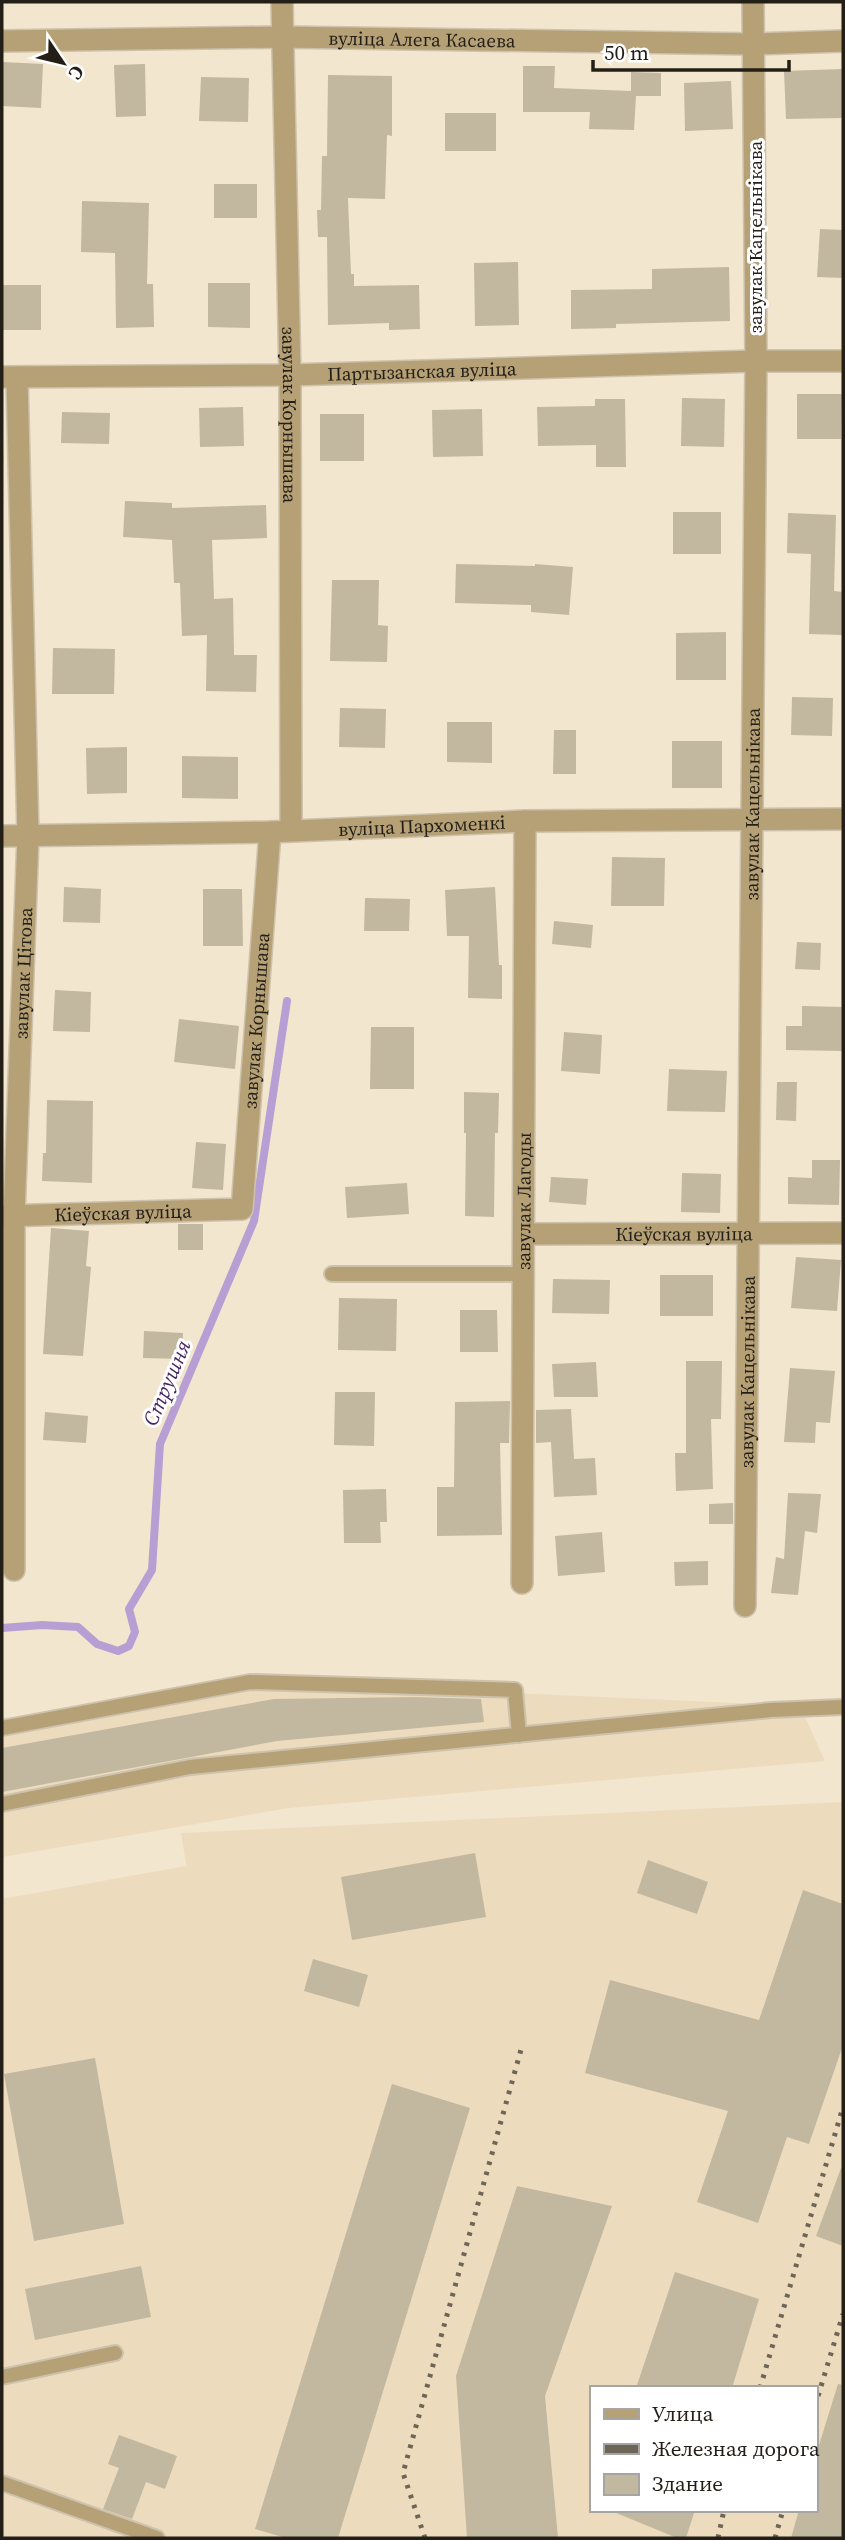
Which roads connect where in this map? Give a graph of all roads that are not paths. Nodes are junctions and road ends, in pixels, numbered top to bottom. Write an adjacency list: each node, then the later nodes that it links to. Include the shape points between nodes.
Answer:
1 (282, 2): 3 (street, завулак Корнышава)
2 (753, 2): 6 (street, завулак Кацельнікава)
3 (282, 37): 4 (street, вуліца Алега Касаева); 6 (street, вуліца Алега Касаева); 9 (street, завулак Корнышава)
4 (2, 41)
5 (843, 41): 6 (street, вуліца Алега Касаева)
6 (753, 44): 7 (street, завулак Кацельнікава)
7 (756, 361): 8 (street, Партызанская вуліца); 9 (street, Партызанская вуліца); 13 (street, завулак Кацельнікава)
8 (843, 361)
9 (290, 375): 10 (street, Партызанская вуліца); 14 (street, завулак Корнышава)
10 (9, 377): 16 (street, завулак Цітова)
11 (843, 819): 13 (street, вуліца Пархоменкі)
12 (525, 821): 13 (street, вуліца Пархоменкі); 14 (street, вуліца Пархоменкі); 21 (street, завулак Лагоды)
13 (754, 821): 19 (street, завулак Кацельнікава)
14 (281, 831): 16 (street, вуліца Пархоменкі); 17 (street, завулак Корнышава)
15 (2, 836): 16 (street, вуліца Пархоменкі)
16 (28, 836): 18 (street, завулак Цітова)
17 (242, 1209): 18 (street, Кіеўская вуліца)
18 (8, 1216): 24 (street, завулак Цітова)
19 (749, 1233): 20 (street, Кіеўская вуліца); 21 (street, Кіеўская вуліца); 26 (street, завулак Кацельнікава)
20 (843, 1233)
21 (526, 1234): 23 (street, завулак Лагоды)
22 (331, 1274): 23 (lane)
23 (525, 1274): 25 (street, завулак Лагоды)
24 (14, 1570)
25 (522, 1583)
26 (745, 1606)
27 (843, 1707): 29 (lane)
28 (2, 1728): 29 (lane, via 250,1682 515,1690)
29 (519, 1735): 30 (lane, via 190,1767)
30 (2, 1804)
31 (115, 2353): 32 (lane)
32 (2, 2377)
33 (2, 2483): 34 (lane)
34 (157, 2538)

